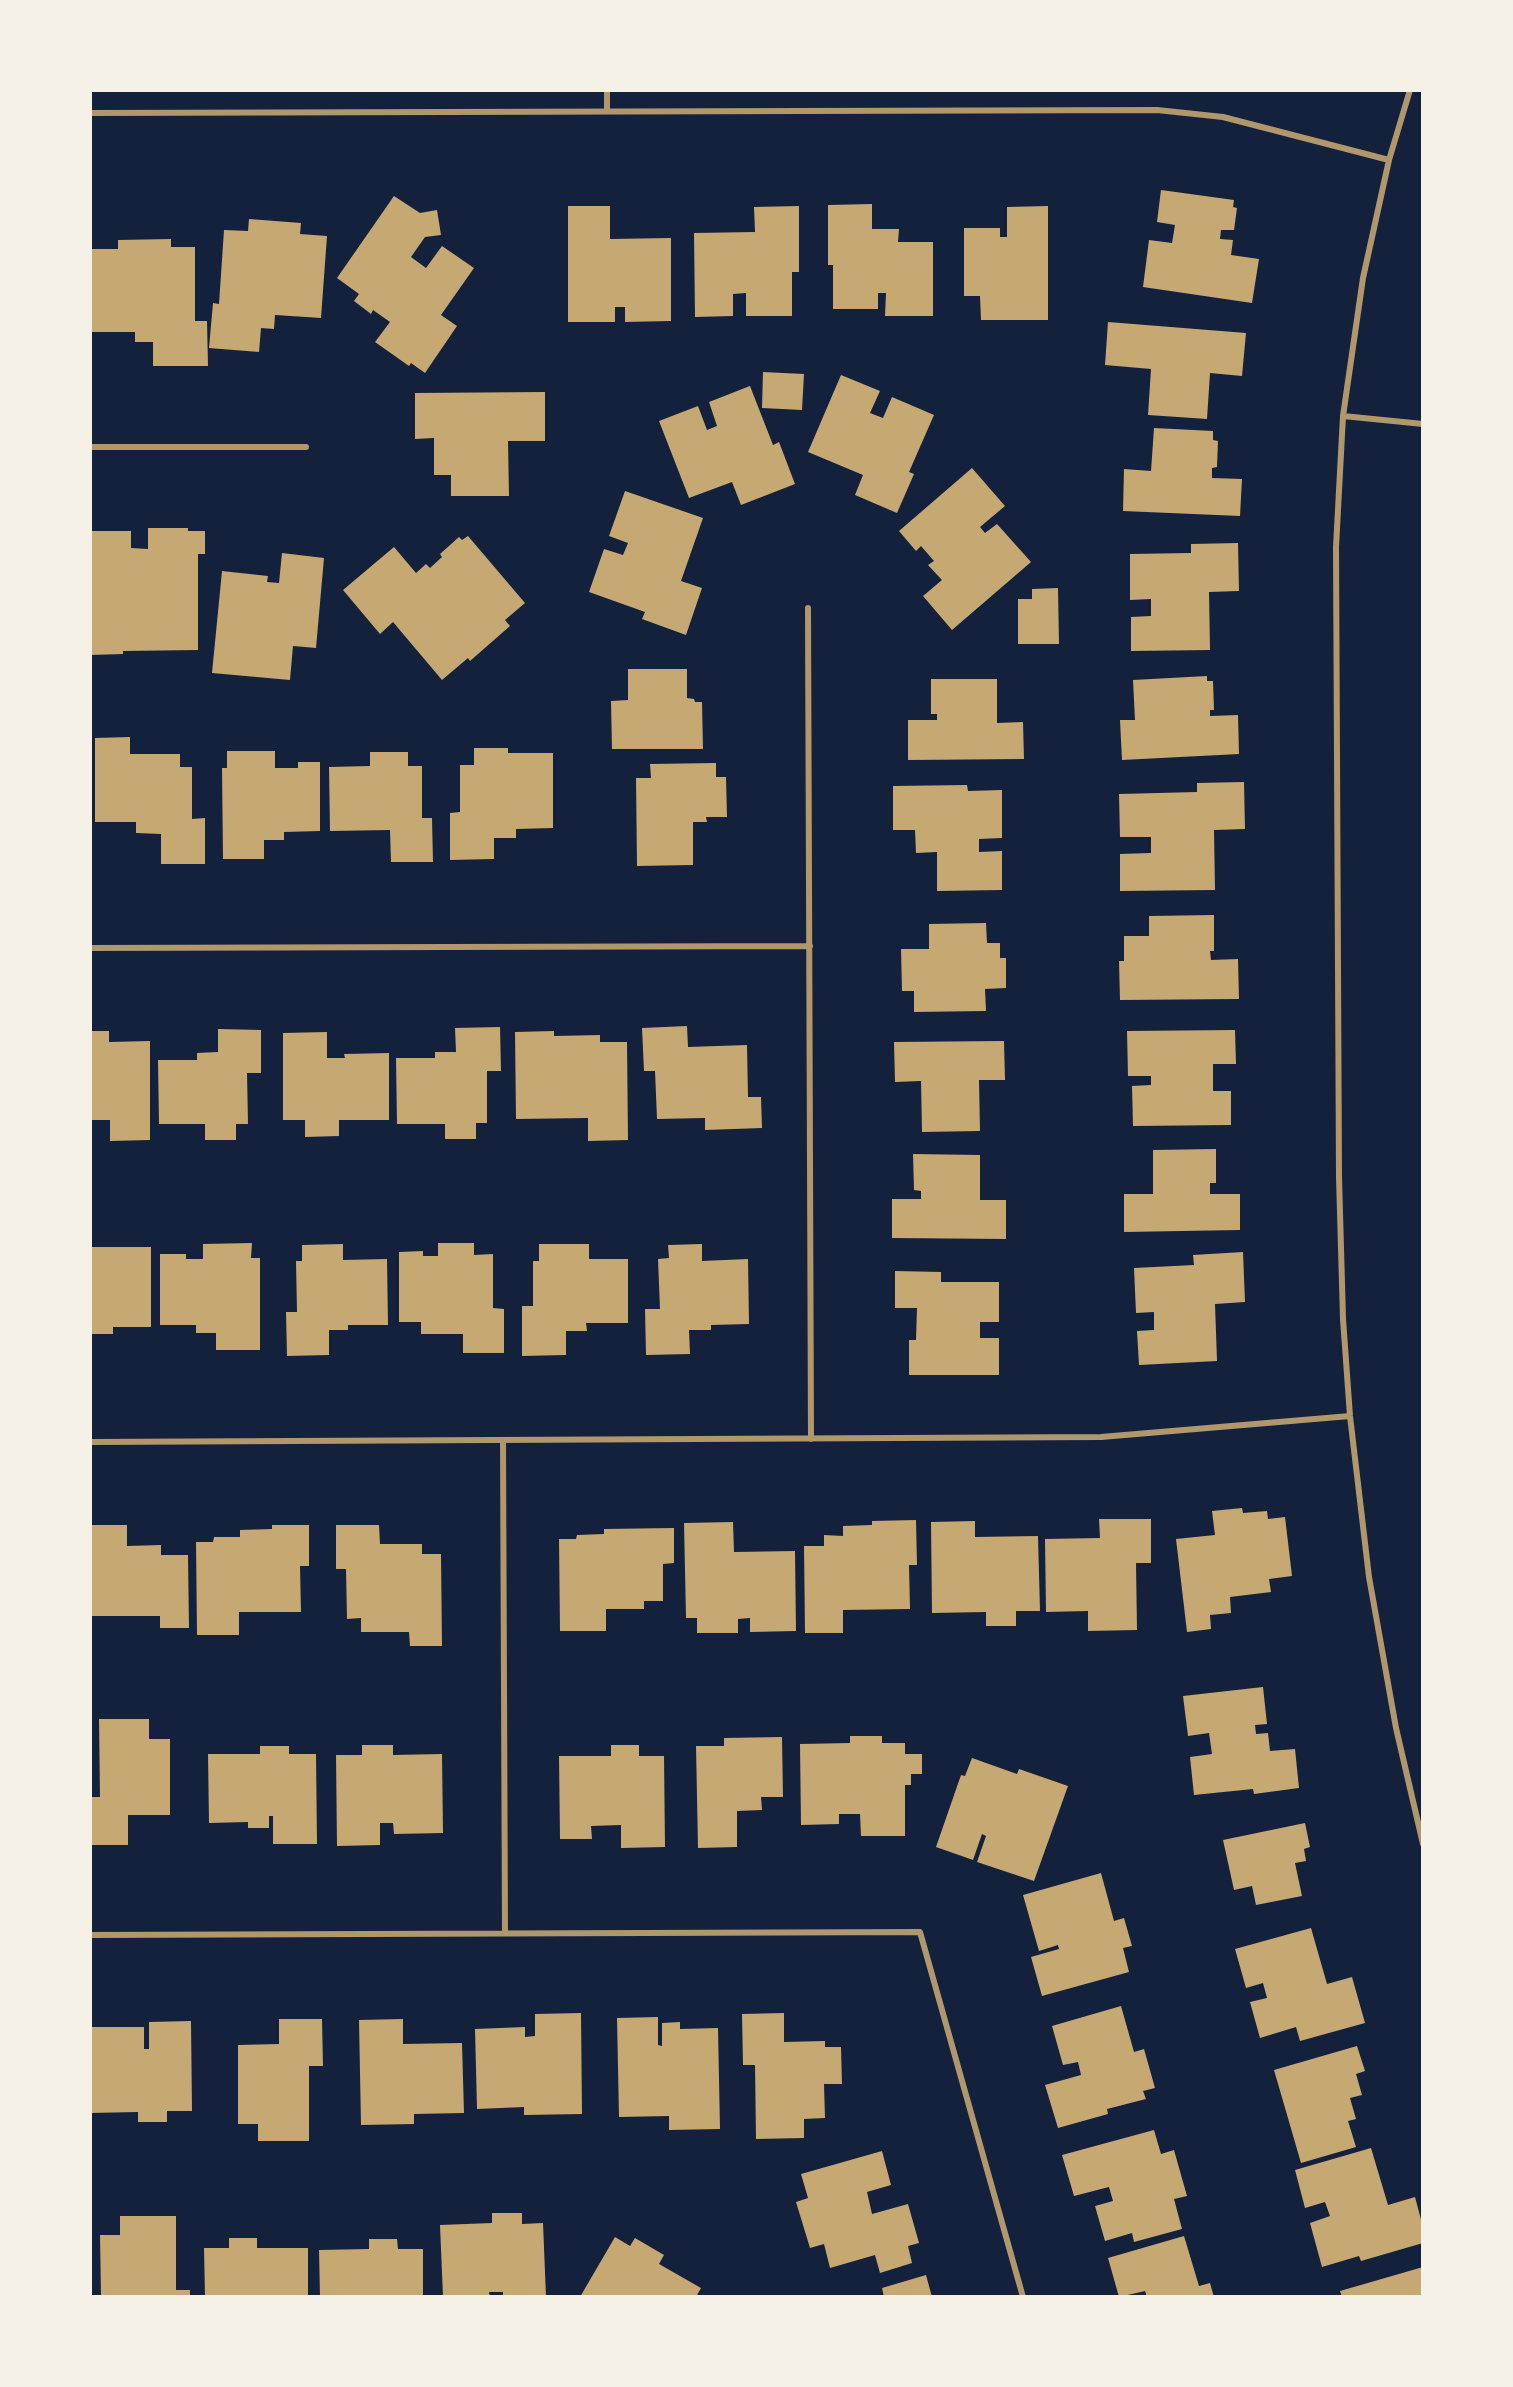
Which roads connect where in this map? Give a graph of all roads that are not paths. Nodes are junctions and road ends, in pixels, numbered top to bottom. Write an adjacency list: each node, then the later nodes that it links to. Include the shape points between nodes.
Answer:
1 (607, 90): 3 (street)
2 (1410, 90): 5 (street)
3 (607, 111): 4 (street); 5 (street, via 1157,110 1223,117)
4 (90, 113)
5 (1389, 160): 6 (street, via 1363,278)
6 (1343, 416): 7 (street); 13 (street, via 1336,547 1338,1177)
7 (1423, 424)
8 (90, 447): 9 (street)
9 (306, 447)
10 (808, 608): 11 (street)
11 (810, 946): 12 (street); 14 (street)
12 (90, 948)
13 (1350, 1416): 14 (street, via 1101,1437); 17 (street, via 1369,1577 1396,1728)
14 (811, 1439): 15 (street)
15 (503, 1440): 16 (street); 18 (street)
16 (90, 1442)
17 (1423, 1844)
18 (505, 1933): 19 (street); 20 (street, via 920,1932)
19 (90, 1935)
20 (1023, 2297)

